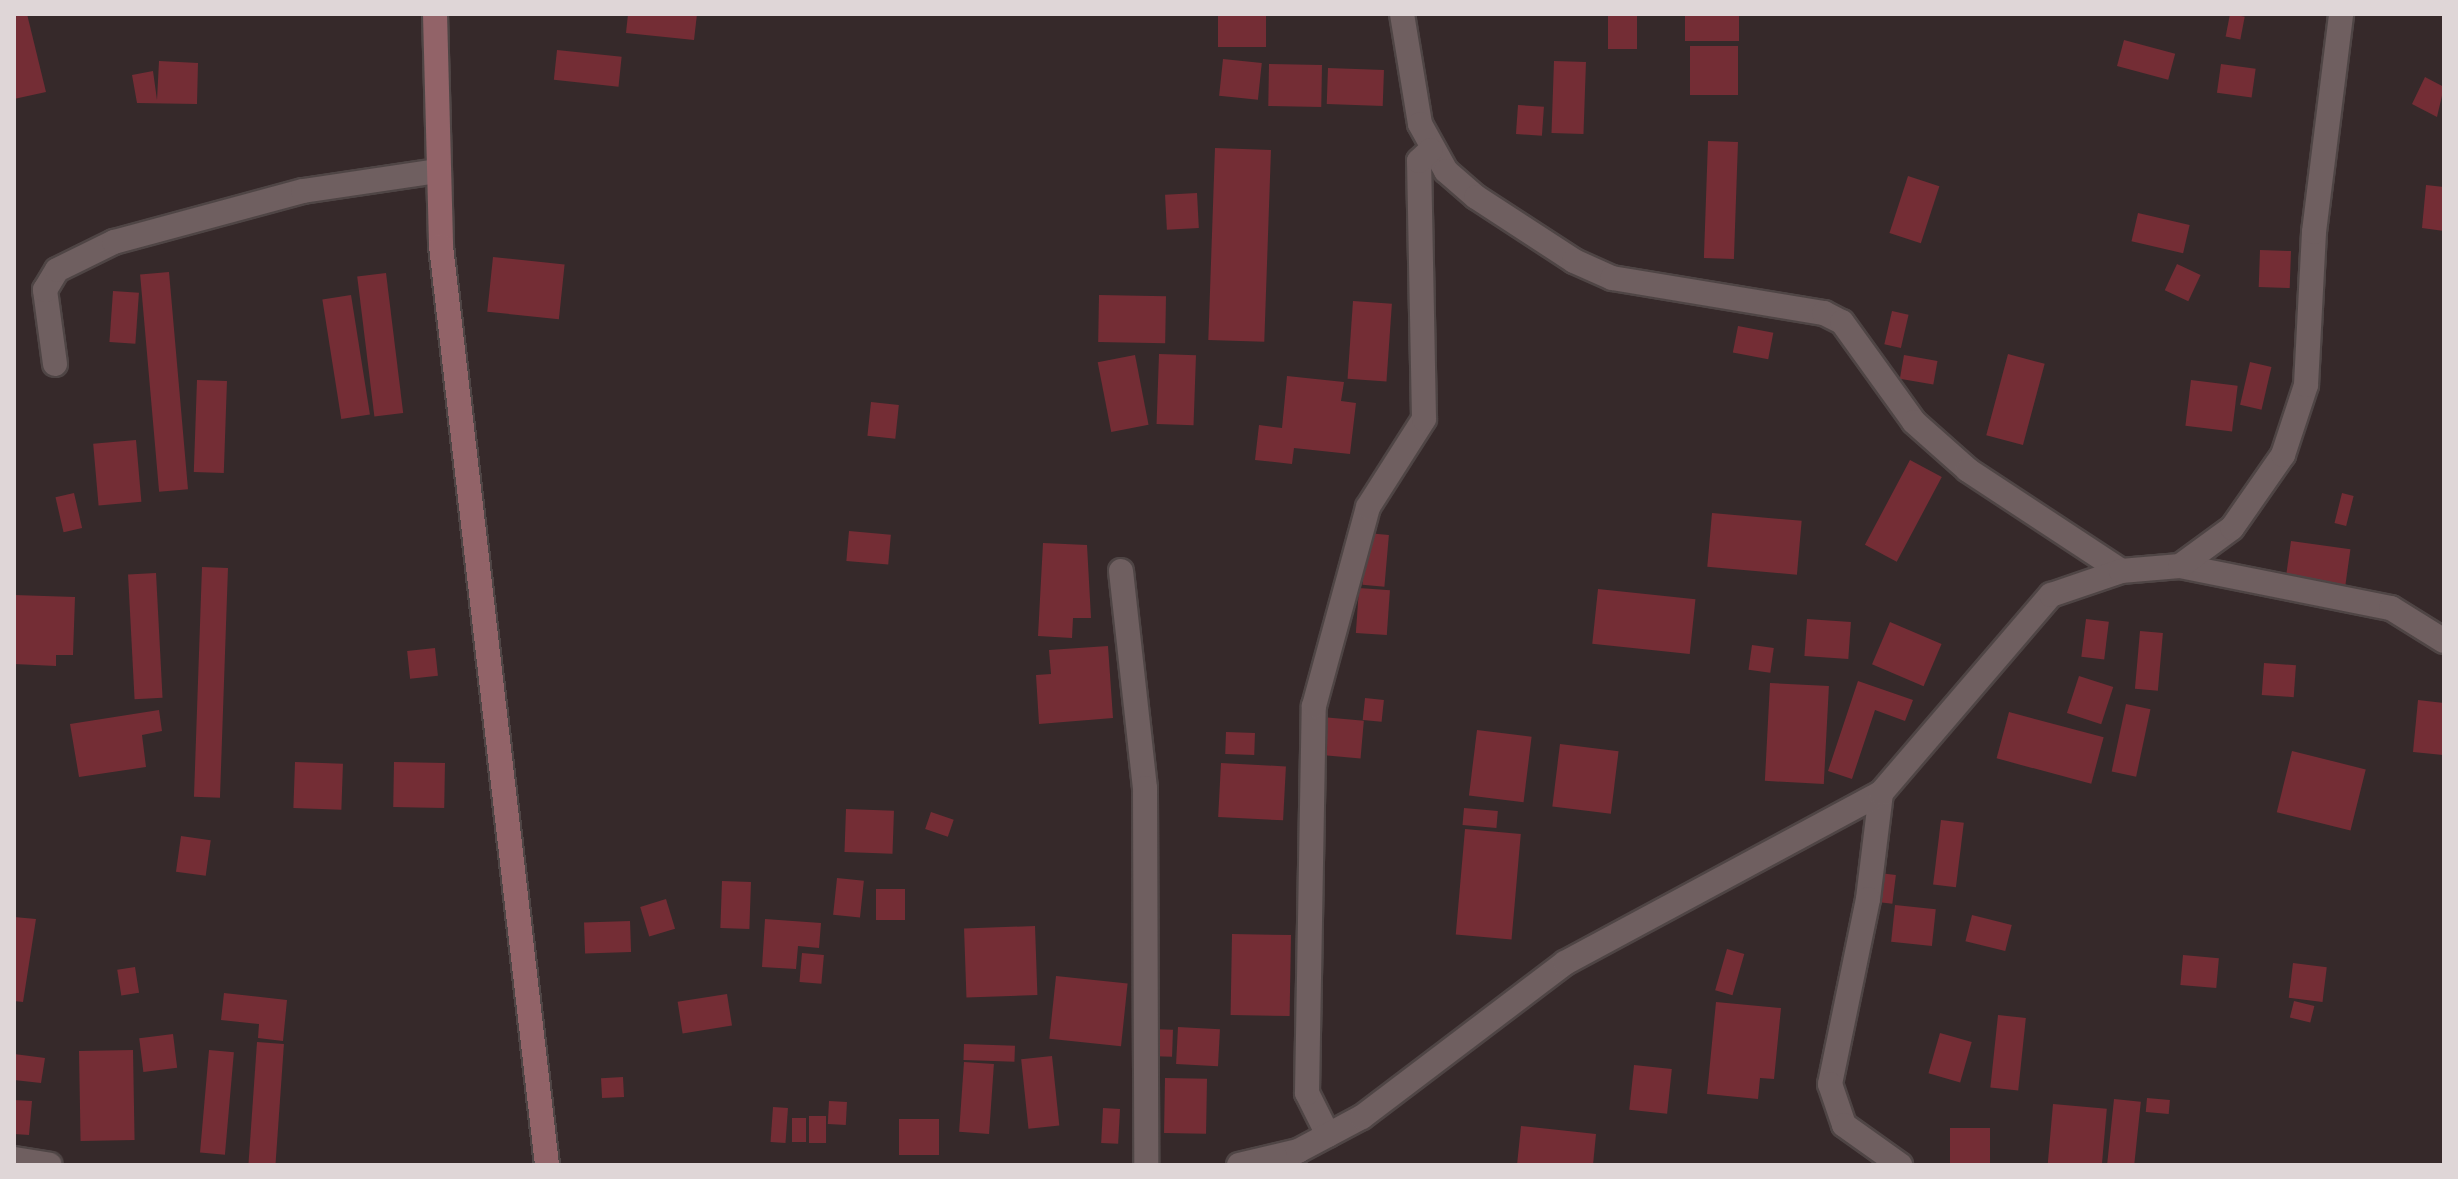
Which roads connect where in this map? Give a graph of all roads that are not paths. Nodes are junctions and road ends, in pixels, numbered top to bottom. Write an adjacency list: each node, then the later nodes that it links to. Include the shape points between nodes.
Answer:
1 (435, 14): 5 (main road)
2 (1402, 14): 4 (street, via 1420,124)
3 (2341, 14): 7 (street, via 2314,232 2306,385 2297,419 2264,489 2232,528)
4 (1431, 150): 9 (street, via 1476,197 1574,261 1612,278 1824,313 1842,322 1914,422 2035,518); 12 (street, via 1419,161 1424,419 1368,507 1314,706 1307,1093)
5 (437, 171): 6 (street, via 303,191 114,242 57,270 45,290); 15 (main road)
6 (55, 364)
7 (2180, 566): 9 (street); 10 (street, via 2391,608)
8 (1121, 571): 16 (street, via 1145,788)
9 (2121, 571): 11 (street, via 2075,583 2029,615)
10 (2444, 641)
11 (1881, 793): 12 (street, via 1565,963 1419,1076); 18 (street, via 1868,899 1830,1084 1844,1125)
12 (1328, 1135): 17 (street, via 1298,1151)
13 (14, 1159): 14 (street)
14 (50, 1165)
15 (547, 1165)
16 (1146, 1165)
17 (1239, 1165)
18 (1900, 1165)

